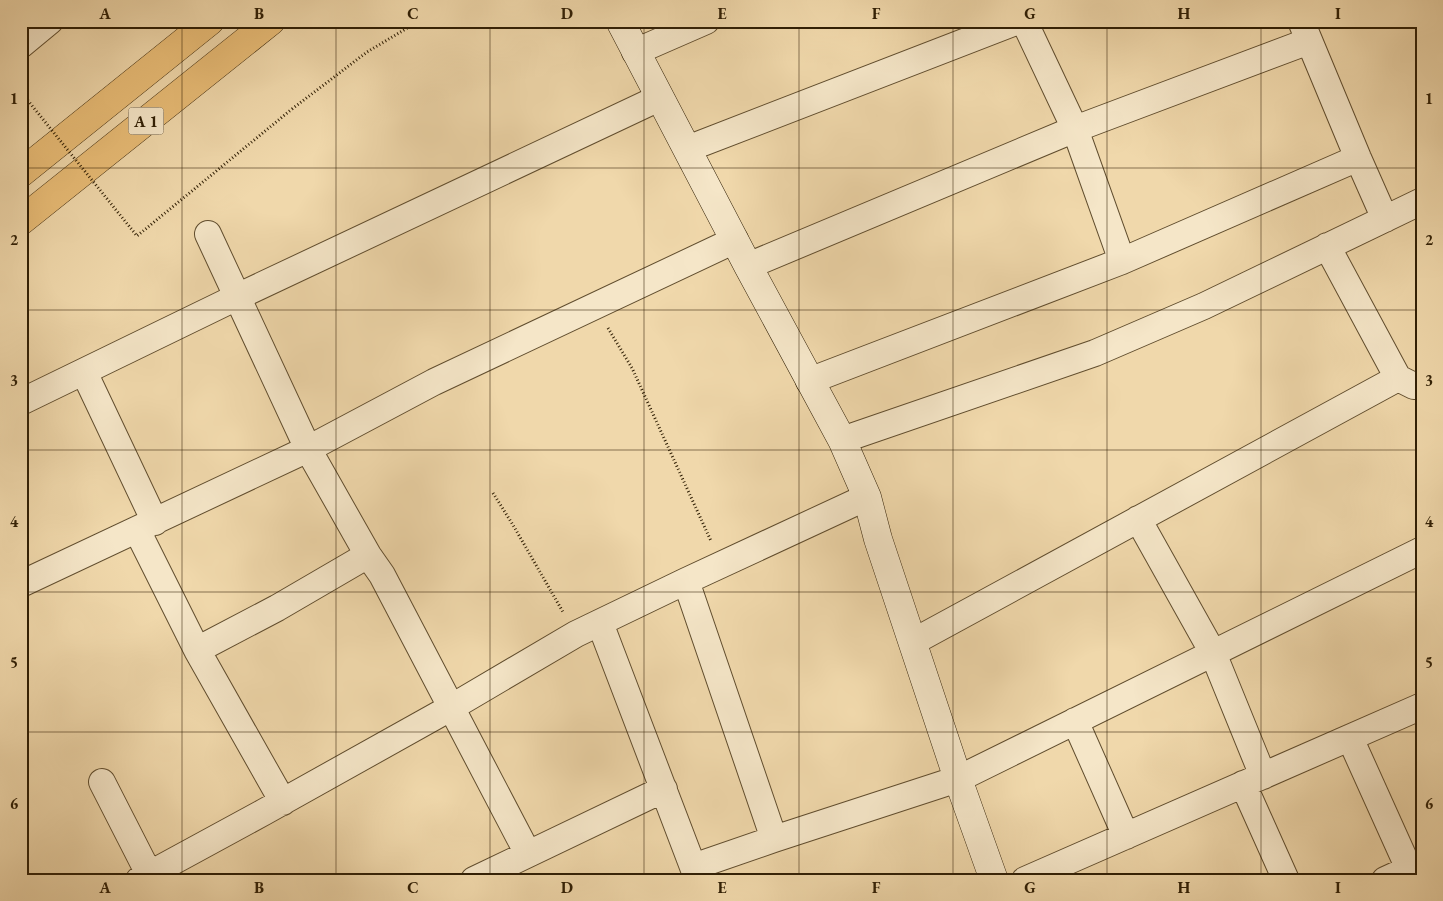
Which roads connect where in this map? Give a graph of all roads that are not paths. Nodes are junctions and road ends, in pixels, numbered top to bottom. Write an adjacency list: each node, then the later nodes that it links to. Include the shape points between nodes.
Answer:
1 (50, 21): 9 (street)
2 (210, 21): 15 (highway, A 1)
3 (271, 21): 18 (highway, A 1)
4 (620, 21): 10 (street)
5 (706, 21): 10 (street)
6 (1018, 21): 13 (street)
7 (1024, 21): 12 (street)
8 (1305, 31): 12 (street); 14 (street)
9 (21, 44)
10 (635, 52): 11 (street)
11 (659, 98): 13 (street); 24 (street)
12 (1074, 129): 22 (street); 23 (street)
13 (687, 149): 20 (street)
14 (1358, 158): 17 (street); 22 (street)
15 (21, 173)
16 (1422, 202): 17 (street)
17 (1385, 219): 21 (street)
18 (21, 221)
19 (208, 234): 24 (street)
20 (735, 240): 23 (street); 30 (street, via 434,382)
21 (1327, 246): 27 (street); 29 (street, via 1204,306 1096,353)
22 (1122, 261): 26 (street)
23 (748, 266): 26 (street)
24 (237, 297): 25 (street); 30 (street)
25 (84, 372): 28 (street); 33 (street)
26 (809, 381): 29 (street)
27 (1410, 382): 32 (street)
28 (21, 402)
29 (842, 440): 31 (street)
30 (308, 449): 33 (street); 35 (street)
31 (867, 497): 36 (street); 39 (street)
32 (1138, 519): 39 (street); 41 (street)
33 (146, 526): 37 (street); 40 (street)
34 (1422, 550): 41 (street)
35 (368, 555): 40 (street); 43 (street, via 382,575)
36 (686, 580): 38 (street); 52 (street)
37 (21, 584)
38 (600, 623): 43 (street); 49 (street)
39 (913, 642): 46 (street)
40 (197, 650): 50 (street)
41 (1213, 653): 44 (street); 47 (street)
42 (1422, 706): 45 (street)
43 (452, 707): 50 (street); 53 (street)
44 (1075, 721): 46 (street); 51 (street)
45 (1350, 738): 47 (street); 54 (street)
46 (958, 778): 52 (street); 58 (street)
47 (1253, 780): 51 (street); 60 (street)
48 (102, 782): 56 (street)
49 (664, 789): 53 (street); 55 (street)
50 (282, 802): 56 (street)
51 (1126, 836): 59 (street)
52 (774, 839): 55 (street)
53 (528, 854): 57 (street)
54 (1415, 870): 61 (street)
55 (696, 874)
56 (144, 877)
57 (474, 880)
58 (994, 880)
59 (1025, 880)
60 (1286, 880)
61 (1385, 880)

